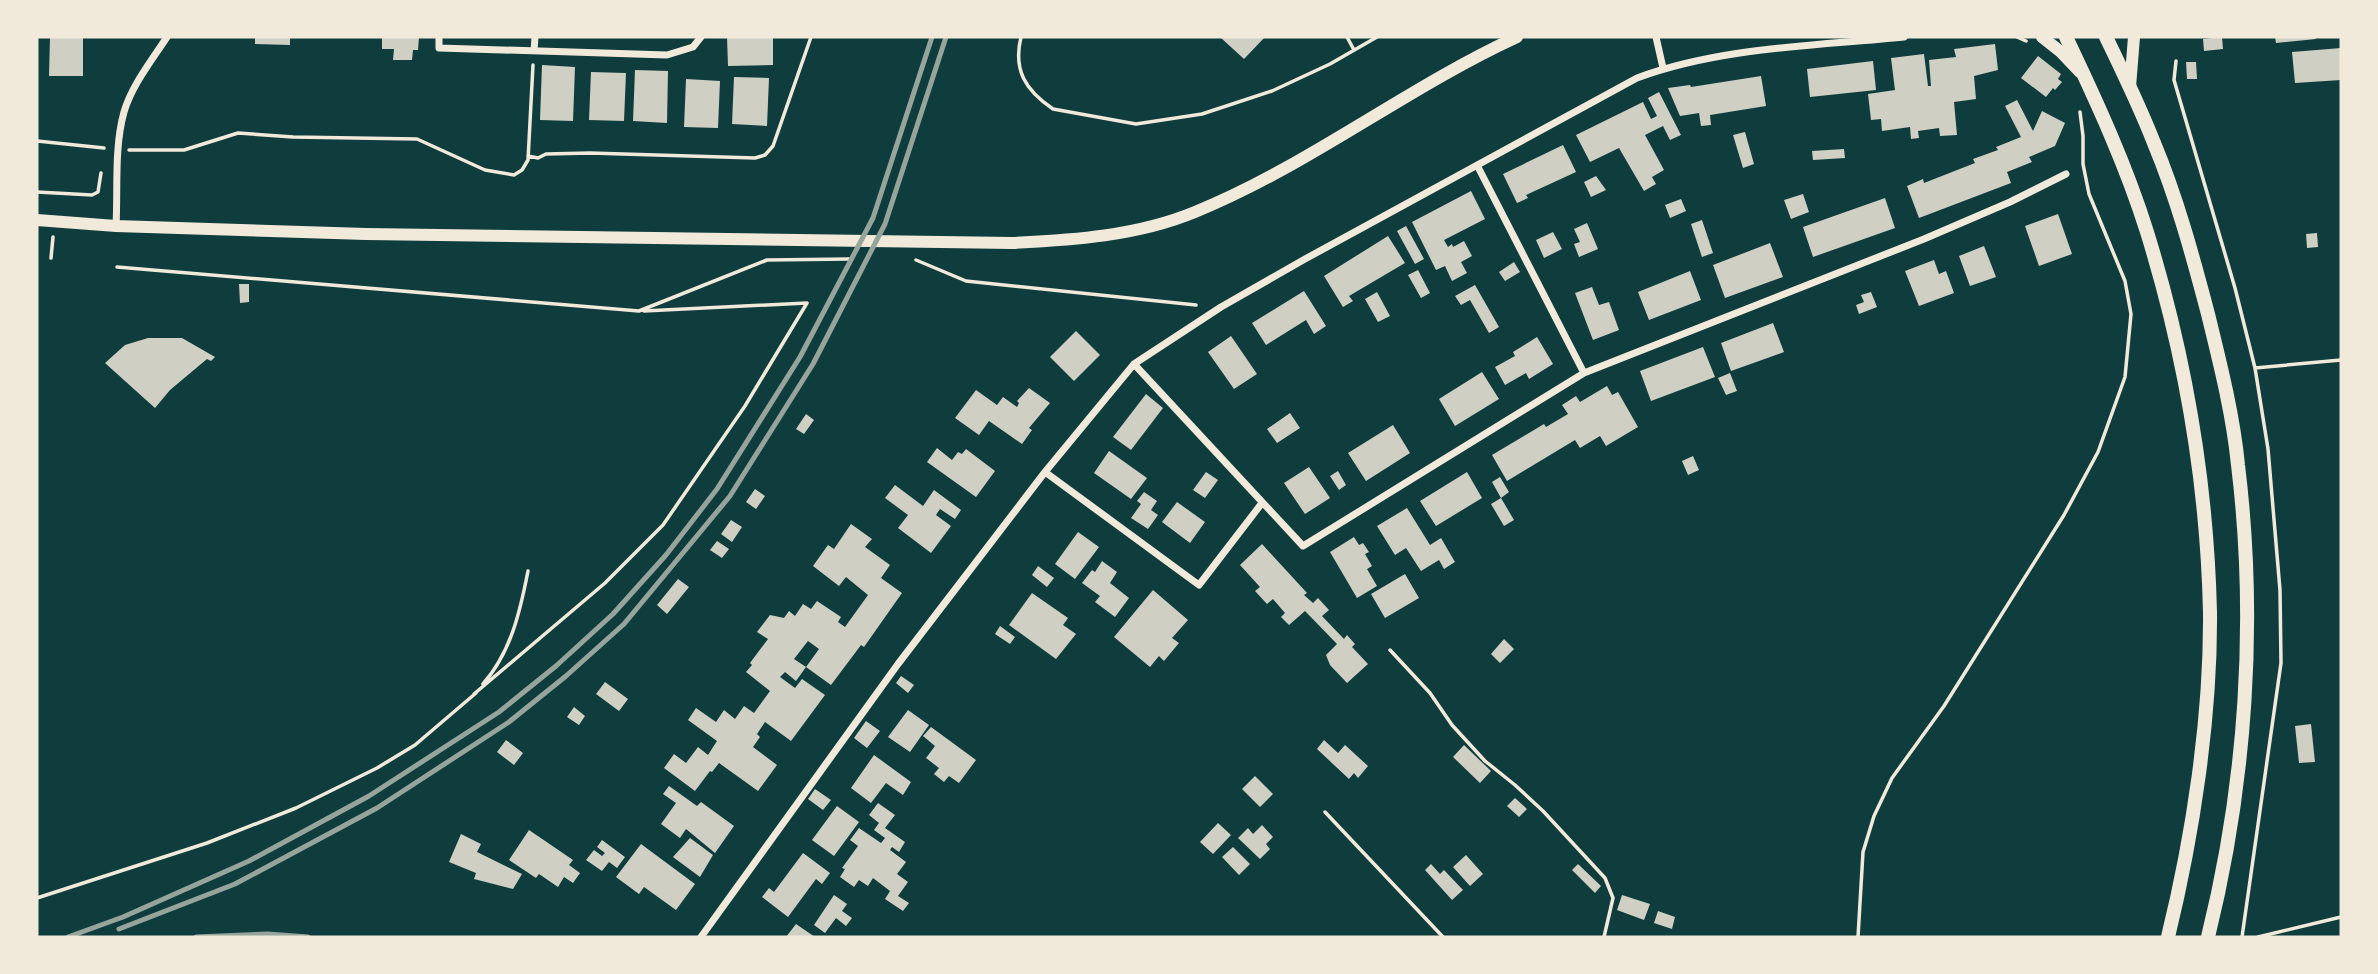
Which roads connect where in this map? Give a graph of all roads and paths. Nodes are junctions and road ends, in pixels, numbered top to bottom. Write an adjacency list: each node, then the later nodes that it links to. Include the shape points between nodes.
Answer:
1 (167, 37): 23 (street, via 131,95)
2 (439, 37): 17 (street, via 439,48)
3 (535, 37): 17 (street)
4 (701, 37): 17 (street, via 693,47 667,55)
5 (811, 37): 24 (path, via 773,146 765,155)
6 (1021, 37): 16 (path, via 1017,63 1043,102 1053,109 1136,124 1202,114 1272,91)
7 (1347, 37): 16 (path)
8 (1377, 37): 16 (path)
9 (1517, 37): 30 (street, via 1273,174 1193,213 1110,236 1012,243)
10 (1656, 37): 18 (street)
11 (1904, 37): 18 (street, via 1713,56)
12 (2042, 37): 20 (street, via 2076,67)
13 (2066, 37): 20 (main road)
14 (2106, 37): 19 (main road)
15 (2134, 37): 19 (street)
16 (1354, 50)
17 (534, 51): 24 (path)
18 (1663, 68): 26 (street, via 1601,96)
19 (2130, 88): 53 (main road, via 2159,156 2196,268 2238,463 2247,567 2247,657 2236,788 2223,879)
20 (2093, 92): 52 (main road, via 2163,288 2200,473 2210,614 2207,684 2190,833)
21 (2080, 112): 51 (path, via 2089,194 2124,281 2131,314 2125,377 2098,452 2064,515 1959,684 1892,778 1863,852)
22 (37, 141): 23 (path)
23 (119, 150): 24 (path, via 184,150 238,134 417,139 485,170 514,175); 30 (street)
24 (528, 156)
25 (103, 161): 28 (path, via 98,192 92,195)
26 (1477, 165): 34 (street); 39 (street)
27 (2066, 174): 39 (street, via 1924,239)
28 (37, 192)
29 (37, 220): 30 (street)
30 (116, 226)
31 (861, 259): 35 (path, via 767,260)
32 (915, 259): 34 (path, via 966,281)
33 (117, 267): 35 (path)
34 (1221, 307): 37 (street)
35 (639, 311): 44 (path, via 807,303 745,406 663,525 605,583)
36 (2341, 360): 38 (path)
37 (1134, 364): 40 (street); 41 (street)
38 (2255, 368)
39 (1584, 373): 41 (street, via 1303,546)
40 (1045, 472): 41 (street, via 1199,585); 48 (street, via 898,664)
41 (1262, 503)
42 (528, 571): 44 (path, via 512,636 493,673)
43 (1390, 650): 50 (path, via 1485,761 1544,811 1605,878 1613,898)
44 (474, 694): 46 (path, via 415,745 296,808 207,843)
45 (1325, 812): 49 (path)
46 (37, 898)
47 (2341, 917): 54 (path)
48 (701, 937)
49 (1443, 937)
50 (1604, 937)
51 (1858, 937)
52 (2168, 937)
53 (2208, 937)
54 (2258, 937)

